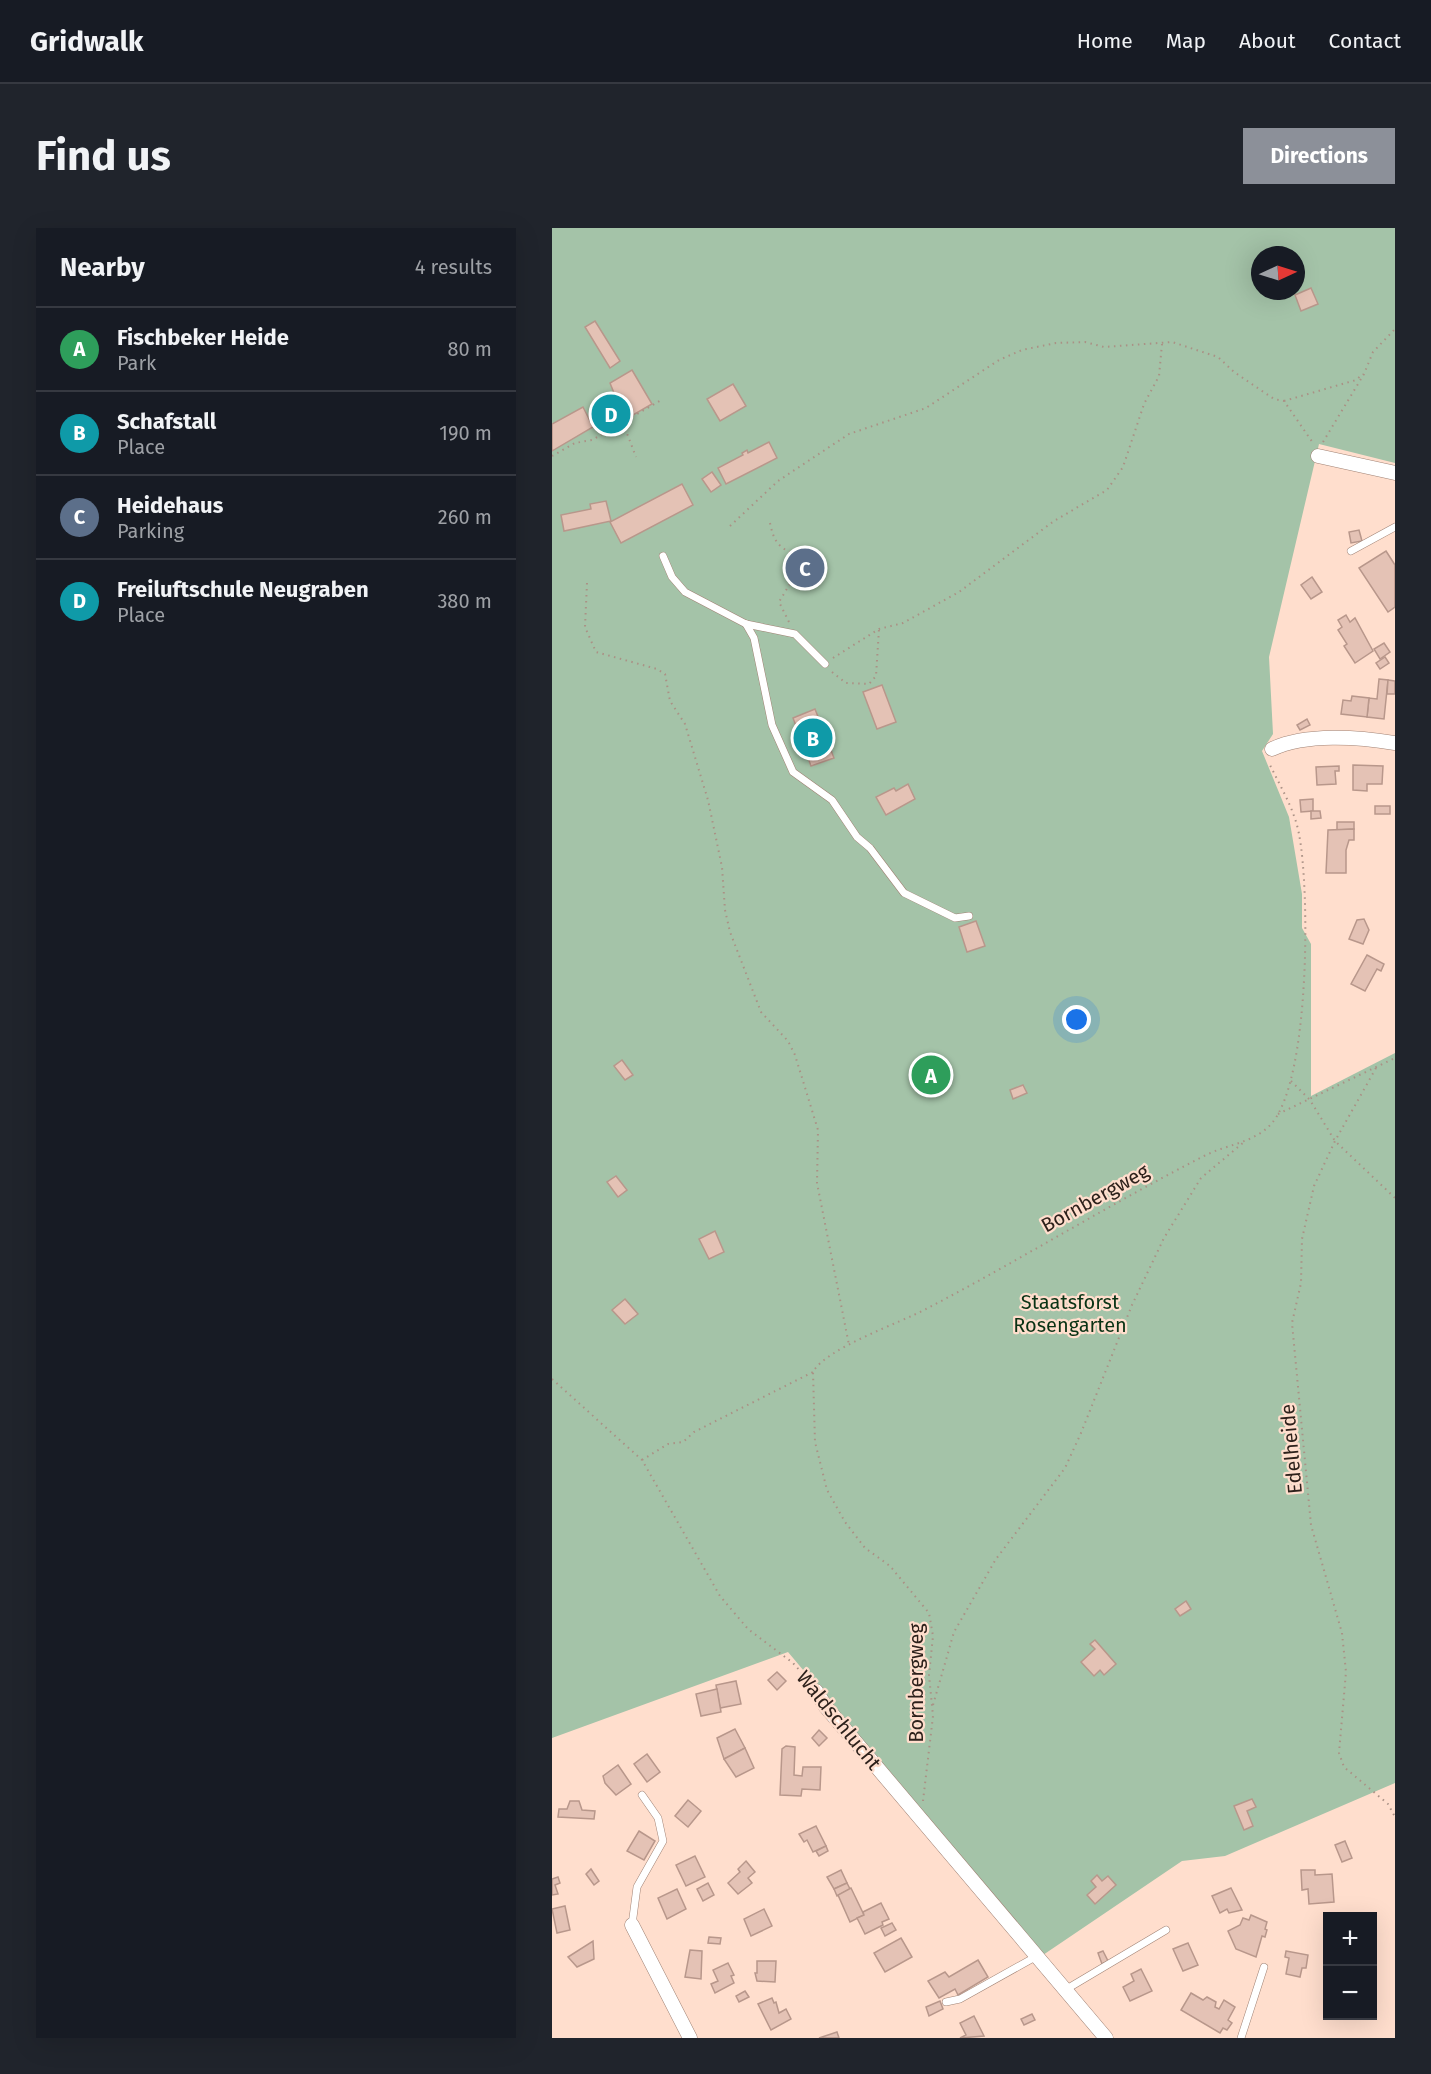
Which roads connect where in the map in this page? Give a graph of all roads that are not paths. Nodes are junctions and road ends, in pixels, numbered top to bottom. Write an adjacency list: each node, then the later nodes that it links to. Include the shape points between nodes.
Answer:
1 (1318, 456): 2 (street)
2 (1395, 473)
3 (1395, 527): 4 (lane)
4 (1351, 551)
5 (663, 556): 6 (lane, via 672,577 685,592)
6 (746, 624): 7 (lane, via 795,634); 10 (lane, via 754,638 772,725 793,772 832,800 904,893 955,918)
7 (825, 664)
8 (1395, 743): 9 (street, via 1368,738 1325,739)
9 (1272, 749)
10 (969, 915)
11 (816, 1691): 15 (street, Waldschlucht)
12 (642, 1795): 13 (lane, via 658,1818 663,1841 637,1887)
13 (632, 1925): 19 (street)
14 (1166, 1930): 17 (lane)
15 (1037, 1956): 17 (street, Waldschlucht); 18 (lane, via 960,1999)
16 (1264, 1966): 21 (lane)
17 (1065, 1990): 20 (street, Waldschlucht)
18 (946, 2002)
19 (690, 2038)
20 (1106, 2038)
21 (1241, 2038)

